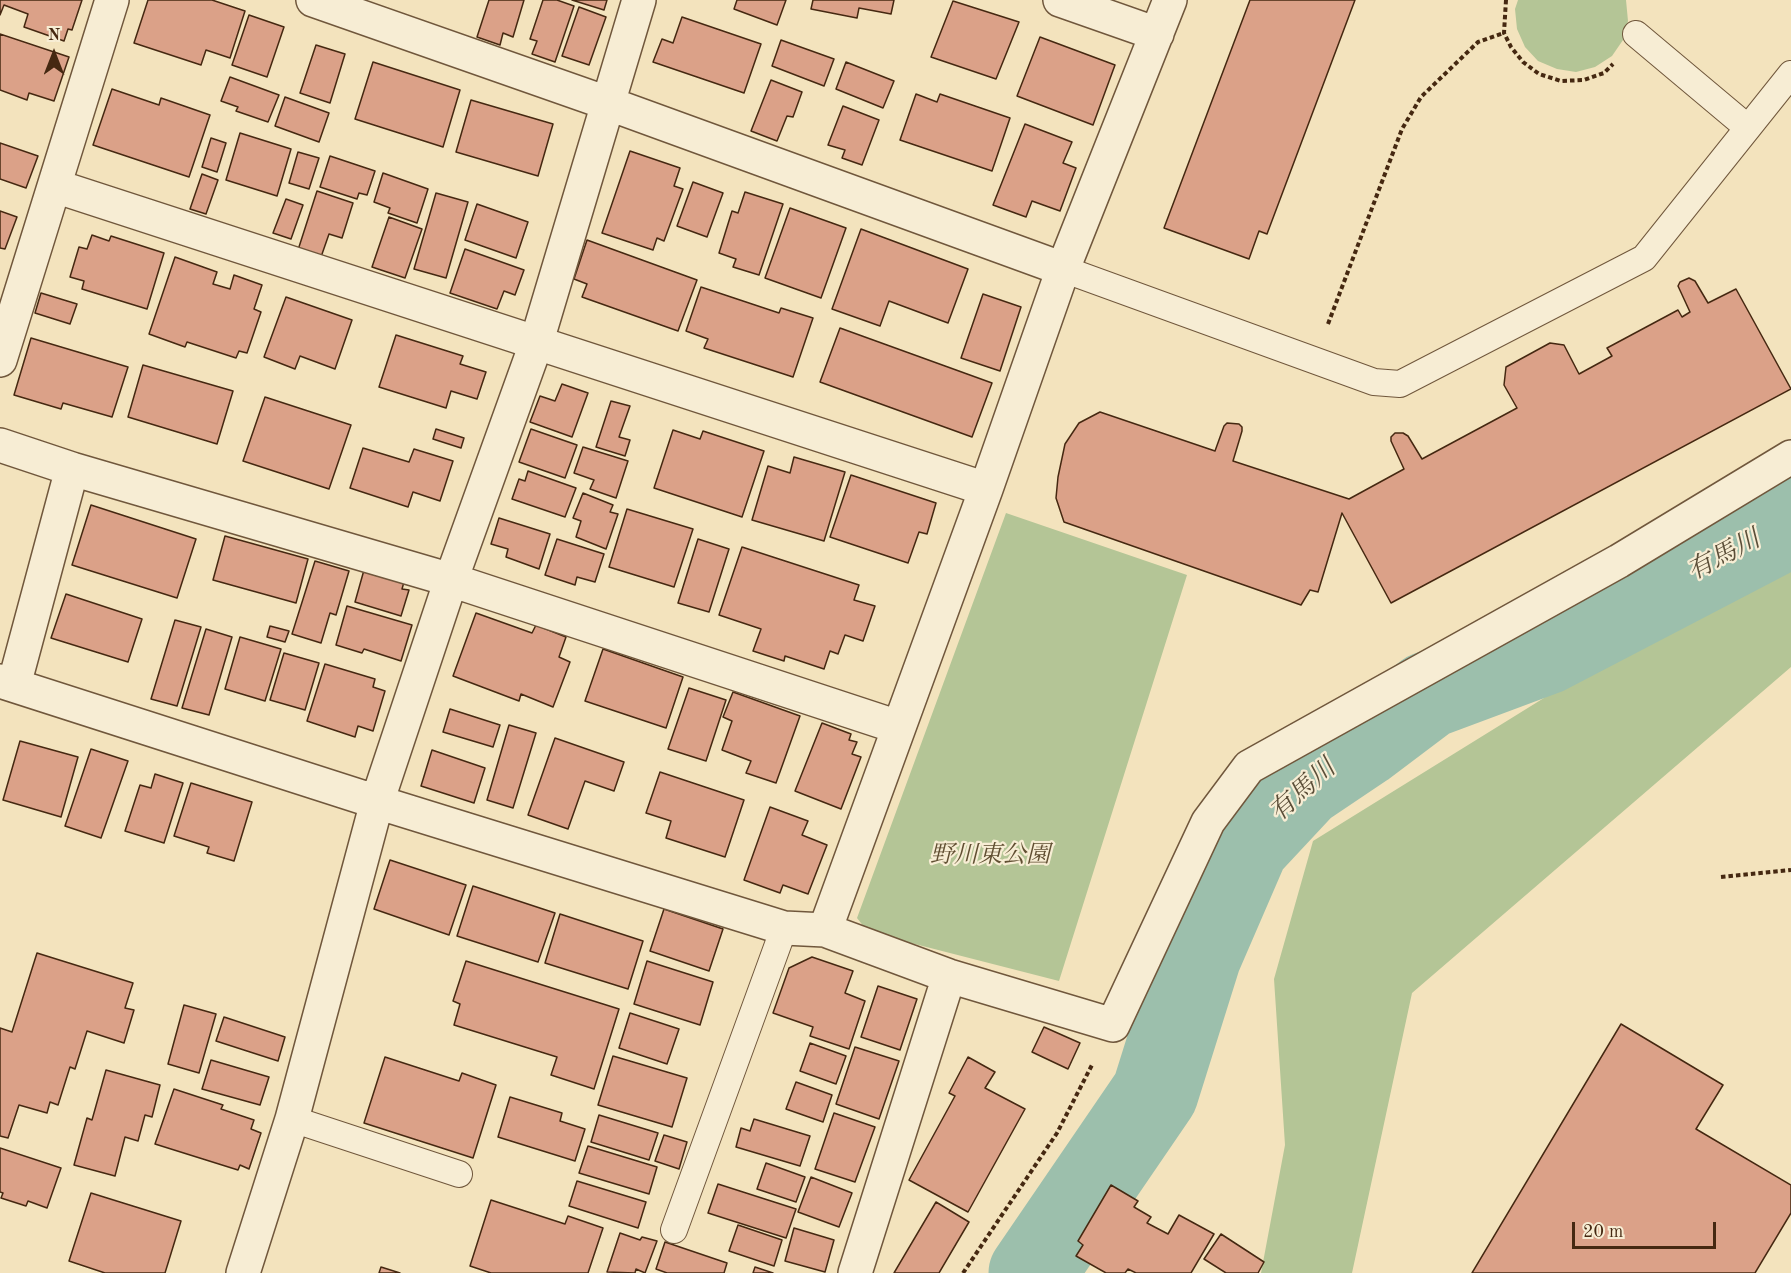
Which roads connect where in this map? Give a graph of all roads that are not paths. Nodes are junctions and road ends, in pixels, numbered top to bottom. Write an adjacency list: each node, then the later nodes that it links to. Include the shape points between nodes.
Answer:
1 (112, 0): 11 (street)
2 (313, 0): 9 (street)
3 (639, 0): 9 (street)
4 (1060, 0): 6 (street)
5 (1170, 0): 6 (street)
6 (1157, 34): 12 (street)
7 (1636, 34): 10 (lane)
8 (1791, 74): 10 (lane)
9 (607, 103): 12 (street); 13 (street)
10 (1748, 128): 12 (lane, via 1644,258 1400,384 1374,382)
11 (55, 186): 13 (street); 14 (street)
12 (1063, 268): 18 (street)
13 (536, 344): 18 (street); 19 (street)
14 (0, 360)
15 (0, 445): 17 (street)
16 (1791, 457): 25 (street, via 1619,561 1249,767 1208,822 1113,1025)
17 (72, 469): 19 (street); 20 (street)
18 (986, 489): 21 (street)
19 (451, 580): 21 (street); 22 (street)
20 (7, 683): 22 (street)
21 (898, 727): 24 (street)
22 (377, 802): 23 (street); 26 (street)
23 (784, 928): 24 (street); 28 (lane)
24 (825, 930): 25 (street)
25 (949, 976): 30 (street)
26 (292, 1119): 27 (lane); 29 (street)
27 (459, 1174)
28 (674, 1230)
29 (243, 1273)
30 (855, 1273)

